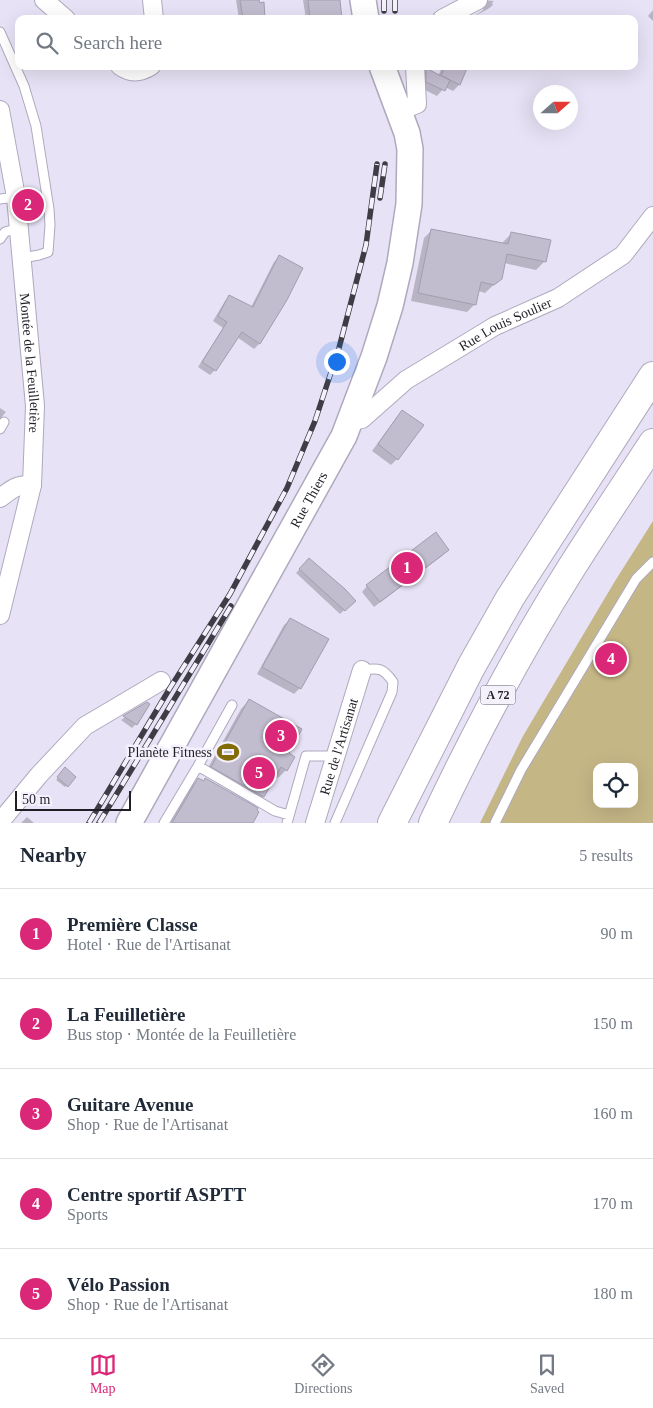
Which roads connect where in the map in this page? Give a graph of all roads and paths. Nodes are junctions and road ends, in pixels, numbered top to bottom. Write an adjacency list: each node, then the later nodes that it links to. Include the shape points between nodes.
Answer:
1 (44, 0): 5 (street)
2 (152, 0): 6 (street)
3 (363, 0): 7 (street)
4 (478, 0): 8 (street)
5 (61, 15)
6 (154, 15)
7 (365, 15)
8 (450, 15)
9 (0, 32): 10 (lane)
10 (15, 66)
11 (17, 70): 22 (lane, via 36,126 50,225 48,252)
12 (126, 70): 13 (street)
13 (145, 70)
14 (383, 70): 17 (street, Rue Thiers)
15 (415, 70): 17 (street, via 417,104)
16 (0, 110): 18 (street, Montée de la Feuilletière)
17 (399, 112): 24 (street, Rue Thiers, via 410,149 408,204 400,263 390,306)
18 (8, 198): 20 (street, Montée de la Feuilletière)
19 (653, 216): 24 (street, Rue Louis Soulier, via 622,255 558,298 495,326 406,380 362,419)
20 (19, 228): 21 (lane, via 5,232); 22 (street, Montée de la Feuilletière)
21 (0, 239)
22 (22, 258): 26 (street, Montée de la Feuilletière, via 35,406)
23 (653, 376): 41 (highway, A 72, via 510,598)
24 (350, 422): 37 (street, Rue Thiers)
25 (653, 443): 42 (highway, A 72, via 530,638)
26 (32, 485): 27 (street, via 21,484); 29 (street, Montée de la Feuilletière)
27 (0, 498)
28 (653, 562): 43 (lane, via 636,579 521,770)
29 (0, 615)
30 (362, 670): 33 (street, Rue de l'Artisanat); 40 (lane, via 384,670 393,682 392,692)
31 (161, 681): 36 (street, via 85,726)
32 (232, 705): 34 (lane)
33 (335, 756): 35 (lane, via 306,756); 39 (street, Rue de l'Artisanat)
34 (198, 766): 35 (lane); 38 (lane)
35 (288, 819)
36 (0, 822)
37 (129, 823)
38 (164, 823)
39 (315, 823)
40 (335, 823)
41 (392, 823)
42 (433, 823)
43 (495, 823)

